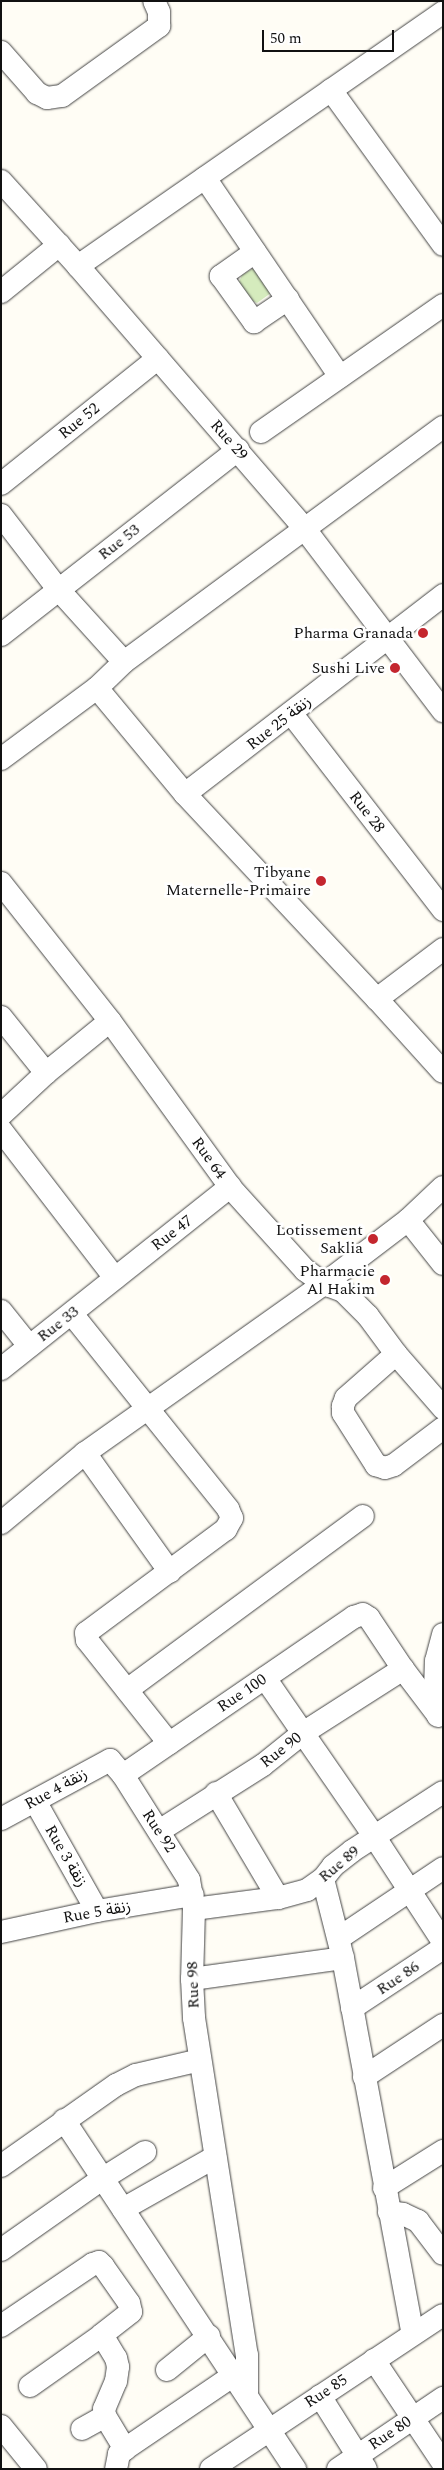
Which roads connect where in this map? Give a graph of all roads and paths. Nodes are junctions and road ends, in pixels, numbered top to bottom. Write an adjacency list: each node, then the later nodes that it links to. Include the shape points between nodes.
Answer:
1 (154, 1): 3 (street, via 159,12 159,26 62,96 47,98 37,93)
2 (443, 12): 4 (street)
3 (1, 52)
4 (332, 90): 5 (street); 8 (street)
5 (205, 178): 9 (street); 10 (street)
6 (1, 181): 7 (street, Rue 29)
7 (59, 245): 10 (street, Rue 29); 11 (street)
8 (443, 245)
9 (256, 252): 12 (street); 12 (street, via 221,276 254,322)
10 (78, 266): 14 (street, Rue 29)
11 (1, 292)
12 (288, 299): 15 (street)
13 (443, 305): 15 (street)
14 (158, 358): 18 (street, Rue 29); 19 (street, Rue 52)
15 (340, 377): 17 (street)
16 (443, 427): 21 (street)
17 (261, 432)
18 (238, 450): 21 (street, Rue 29); 22 (street, Rue 53)
19 (1, 484)
20 (1, 515): 22 (street)
21 (304, 528): 25 (street, Rue 29); 26 (street)
22 (58, 589): 24 (street, Rue 53); 26 (street)
23 (443, 595): 25 (street, Rue 25 زنقة)
24 (1, 635)
25 (387, 638): 28 (street, Rue 29); 29 (street, Rue 25 زنقة)
26 (124, 662): 27 (street)
27 (97, 688): 30 (street); 31 (street)
28 (443, 712)
29 (292, 713): 31 (street, Rue 25 زنقة); 33 (street, Rue 28)
30 (1, 759)
31 (185, 794): 35 (street)
32 (1, 883): 37 (street, Rue 64)
33 (443, 910)
34 (443, 949): 35 (street)
35 (377, 999): 38 (street)
36 (1, 1017): 39 (street)
37 (110, 1021): 39 (street); 42 (street, Rue 64)
38 (443, 1072)
39 (46, 1073): 40 (street)
40 (1, 1115)
41 (1, 1130): 46 (street)
42 (230, 1187): 46 (street, Rue 47); 47 (street, Rue 64, via 289,1254)
43 (443, 1187): 44 (street)
44 (408, 1220): 45 (street); 47 (street)
45 (443, 1264)
46 (115, 1278): 49 (street, Rue 33)
47 (324, 1284): 51 (street, Rue 64, via 343,1291 368,1316); 54 (street)
48 (1, 1311): 50 (street)
49 (72, 1314): 50 (street, Rue 33); 54 (street)
50 (29, 1346): 52 (street, Rue 33)
51 (396, 1354): 53 (street, Rue 64); 55 (street, via 346,1398 343,1414 376,1465 385,1468 394,1465)
52 (1, 1369)
53 (443, 1408)
54 (147, 1410): 56 (street); 59 (street, via 232,1518 226,1529)
55 (443, 1428)
56 (85, 1453): 57 (street); 59 (street)
57 (5, 1512)
58 (363, 1516): 63 (street)
59 (170, 1572): 63 (street, via 86,1633 87,1640)
60 (443, 1634): 64 (street, via 436,1661)
61 (403, 1669): 62 (street, Rue 100, via 363,1614); 64 (street); 65 (street, Rue 90)
62 (265, 1678): 65 (street); 66 (street, Rue 100)
63 (127, 1690): 66 (street)
64 (440, 1718)
65 (303, 1733): 69 (street, Rue 90, via 263,1765); 73 (street)
66 (169, 1743): 67 (street, Rue 100)
67 (117, 1768): 70 (street, Rue 4 زنقة); 72 (street, Rue 92)
68 (443, 1792): 73 (street, Rue 89)
69 (216, 1793): 72 (street, Rue 90); 77 (street)
70 (35, 1801): 71 (street, Rue 4 زنقة); 79 (street, Rue 3 زنقة)
71 (1, 1819)
72 (159, 1830): 78 (street, Rue 92, via 189,1880)
73 (374, 1836): 75 (street, Rue 89, via 340,1861); 76 (street)
74 (443, 1868): 76 (street)
75 (323, 1879): 77 (street, Rue 89, via 307,1890); 82 (street)
76 (408, 1891): 81 (street); 82 (street)
77 (278, 1898): 78 (street, Rue 89)
78 (193, 1902): 79 (street, Rue 5 زنقة); 84 (street, Rue 98)
79 (97, 1911): 80 (street, Rue 5 زنقة)
80 (3, 1927)
81 (443, 1942)
82 (341, 1948): 84 (street); 85 (street)
83 (443, 1948): 85 (street, Rue 86)
84 (192, 1979): 87 (street, Rue 98)
85 (352, 2008): 88 (street)
86 (443, 2026): 88 (street)
87 (200, 2060): 89 (street, via 136,2075); 92 (street, Rue 98)
88 (364, 2077): 95 (street)
89 (64, 2120): 93 (street); 94 (street)
90 (443, 2151): 95 (street)
91 (145, 2152): 94 (street)
92 (215, 2157): 96 (street); 109 (street, Rue 98, via 247,2355)
93 (1, 2166)
94 (102, 2179): 96 (street); 99 (street)
95 (384, 2188): 97 (street)
96 (123, 2209): 104 (street)
97 (389, 2212): 98 (street, via 418,2221); 102 (street)
98 (439, 2242)
99 (1, 2250)
100 (443, 2315): 102 (street, Rue 85)
101 (1, 2326): 103 (street, via 99,2262 129,2303 131,2312)
102 (413, 2334): 105 (street, Rue 85)
103 (102, 2335): 108 (street); 112 (street, via 118,2367 116,2381 105,2405)
104 (209, 2336): 106 (street); 107 (street)
105 (374, 2360): 110 (street, Rue 85); 113 (street)
106 (167, 2370)
107 (234, 2375): 109 (street); 117 (street)
108 (30, 2386)
109 (247, 2395): 116 (street)
110 (320, 2396): 116 (street, Rue 85); 118 (street)
111 (443, 2398): 113 (street, Rue 80)
112 (105, 2416): 115 (street); 117 (street)
113 (412, 2418): 118 (street, Rue 80); 119 (street)
114 (1, 2426): 120 (street)
115 (82, 2429)
116 (268, 2429): 121 (street, Rue 85); 122 (street)
117 (120, 2459)
118 (362, 2462): 123 (street, Rue 80)
119 (443, 2462)
120 (36, 2469)
121 (211, 2469)
122 (295, 2469)
123 (338, 2469)

